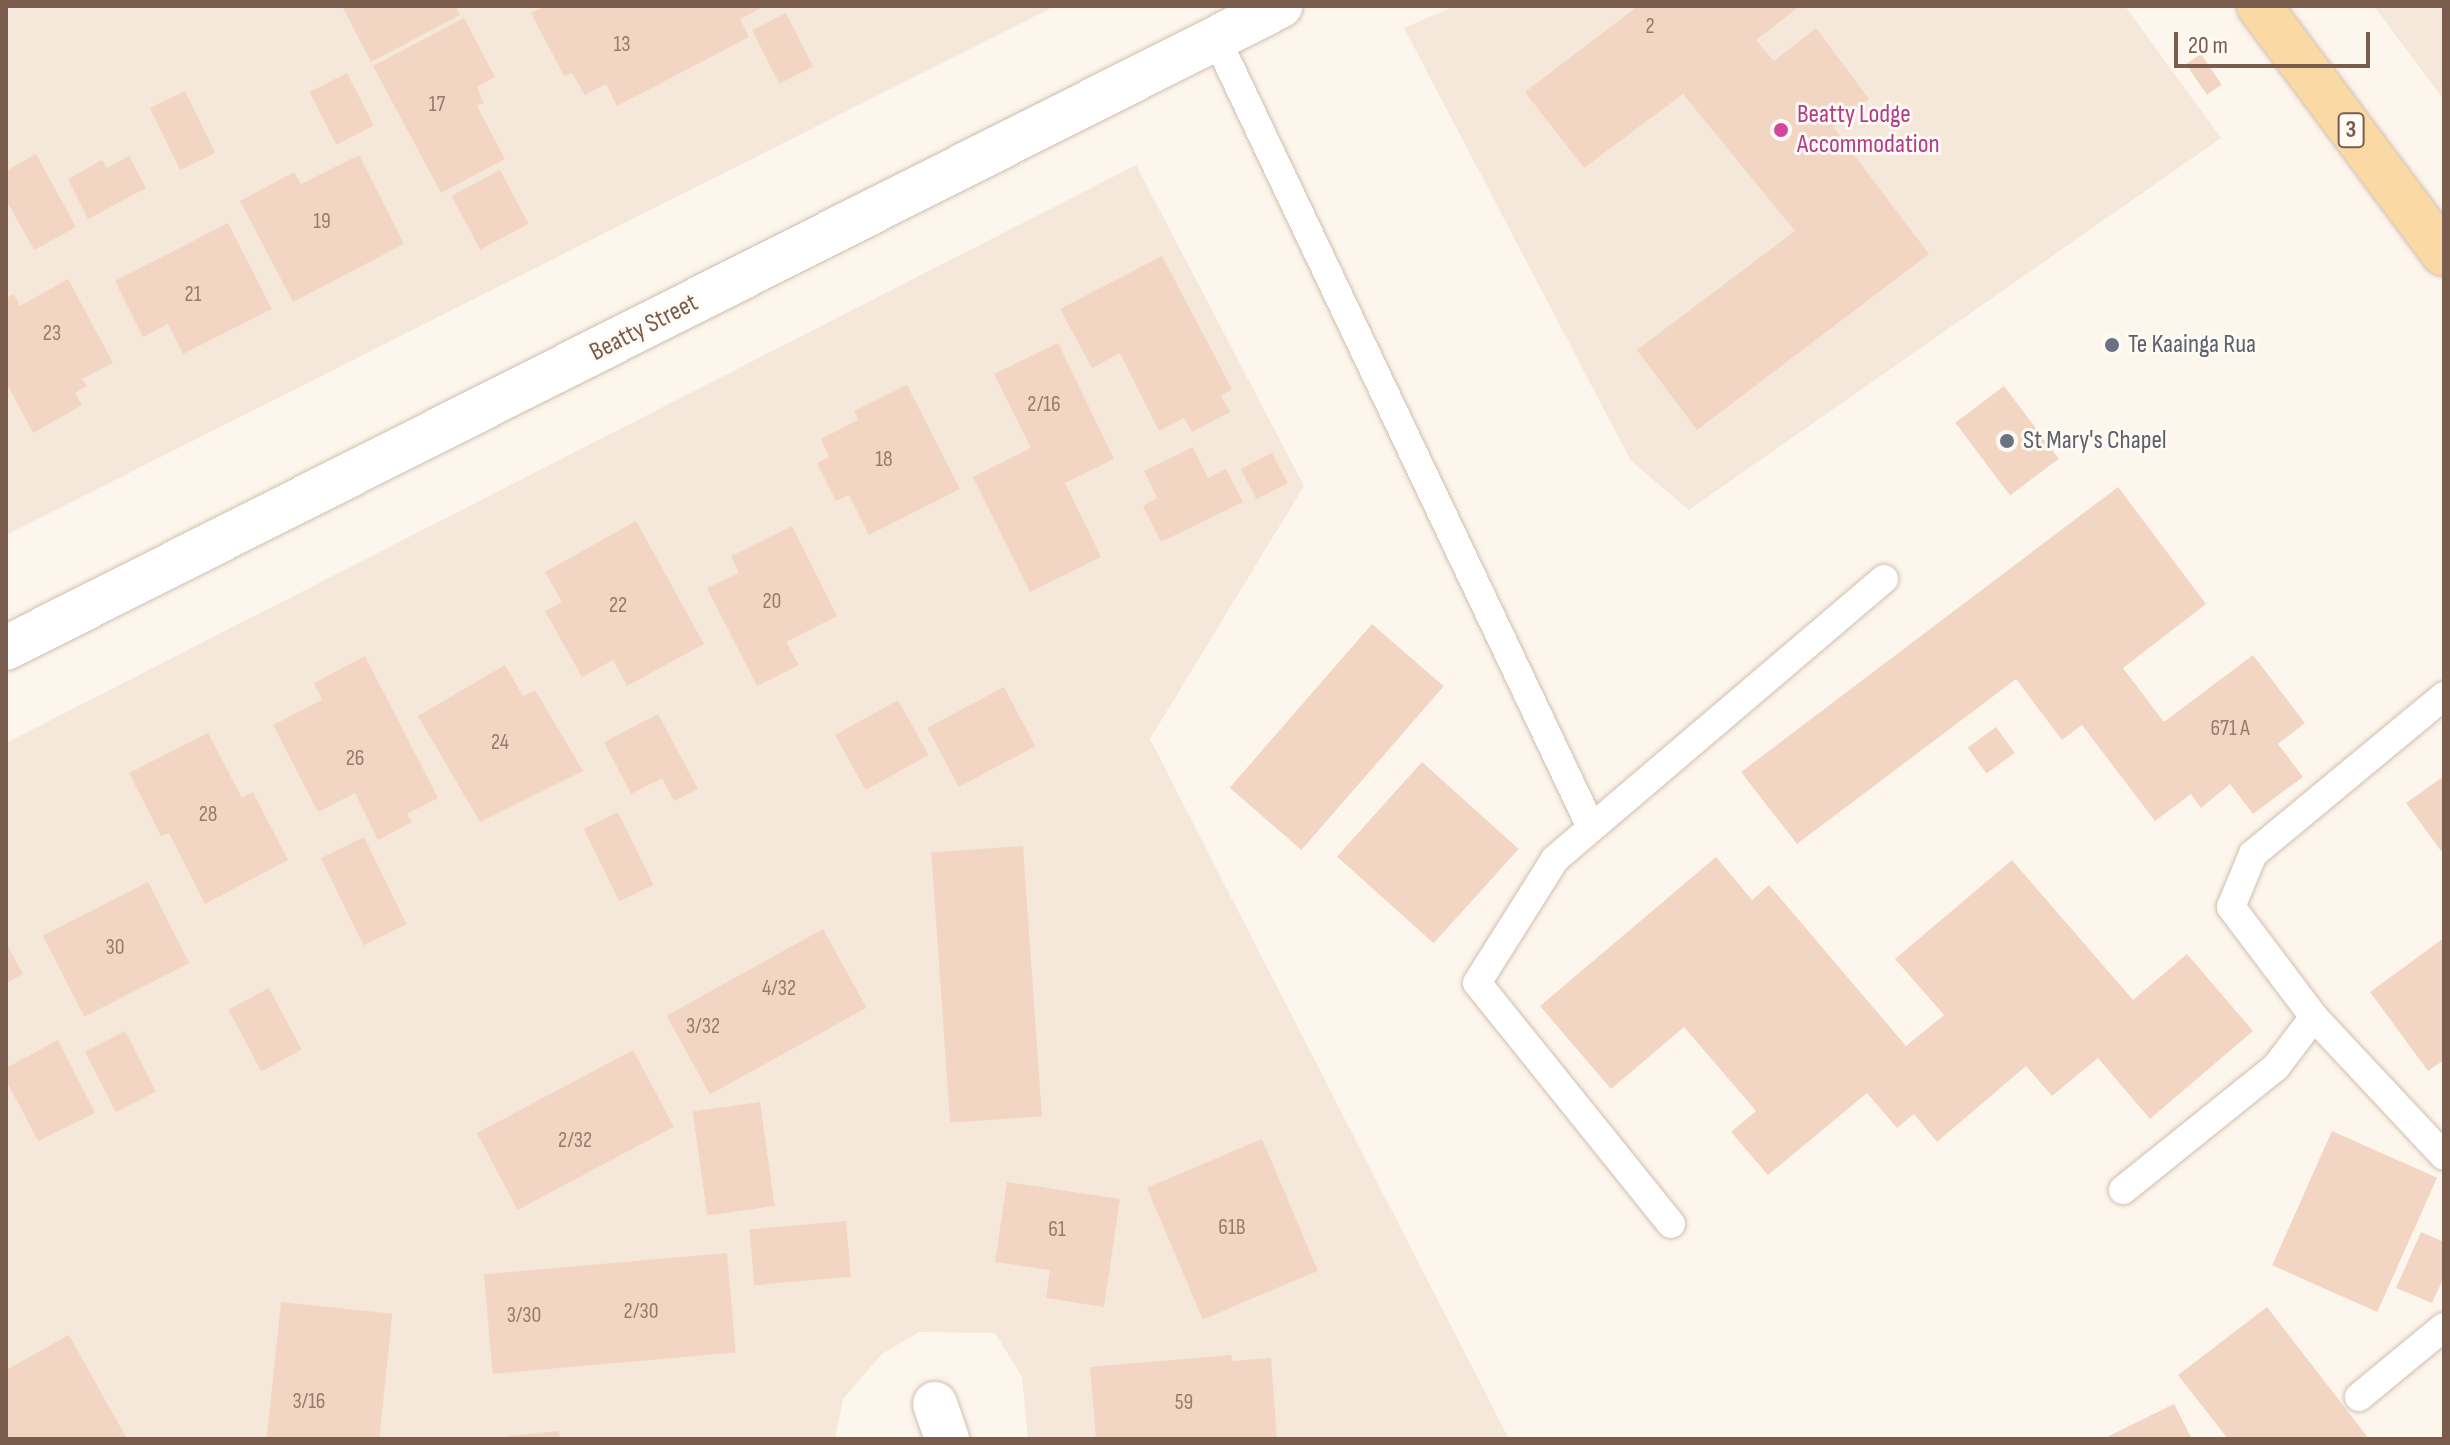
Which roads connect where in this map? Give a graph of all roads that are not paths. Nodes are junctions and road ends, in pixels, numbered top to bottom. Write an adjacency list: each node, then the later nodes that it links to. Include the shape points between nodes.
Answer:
1 (1280, 6): 3 (street, Beatty Street)
2 (2259, 6): 4 (main road, 3)
3 (1217, 40): 6 (street, Beatty Street); 8 (lane)
4 (2444, 254)
5 (1884, 579): 8 (lane)
6 (6, 648)
7 (2444, 696): 9 (lane, via 2253,854 2231,907)
8 (1590, 825): 12 (lane, via 1555,859 1477,983)
9 (2314, 1017): 10 (lane); 11 (lane, via 2276,1067)
10 (2444, 1156)
11 (2123, 1190)
12 (1671, 1224)
13 (2444, 1327): 14 (lane)
14 (2359, 1397)

